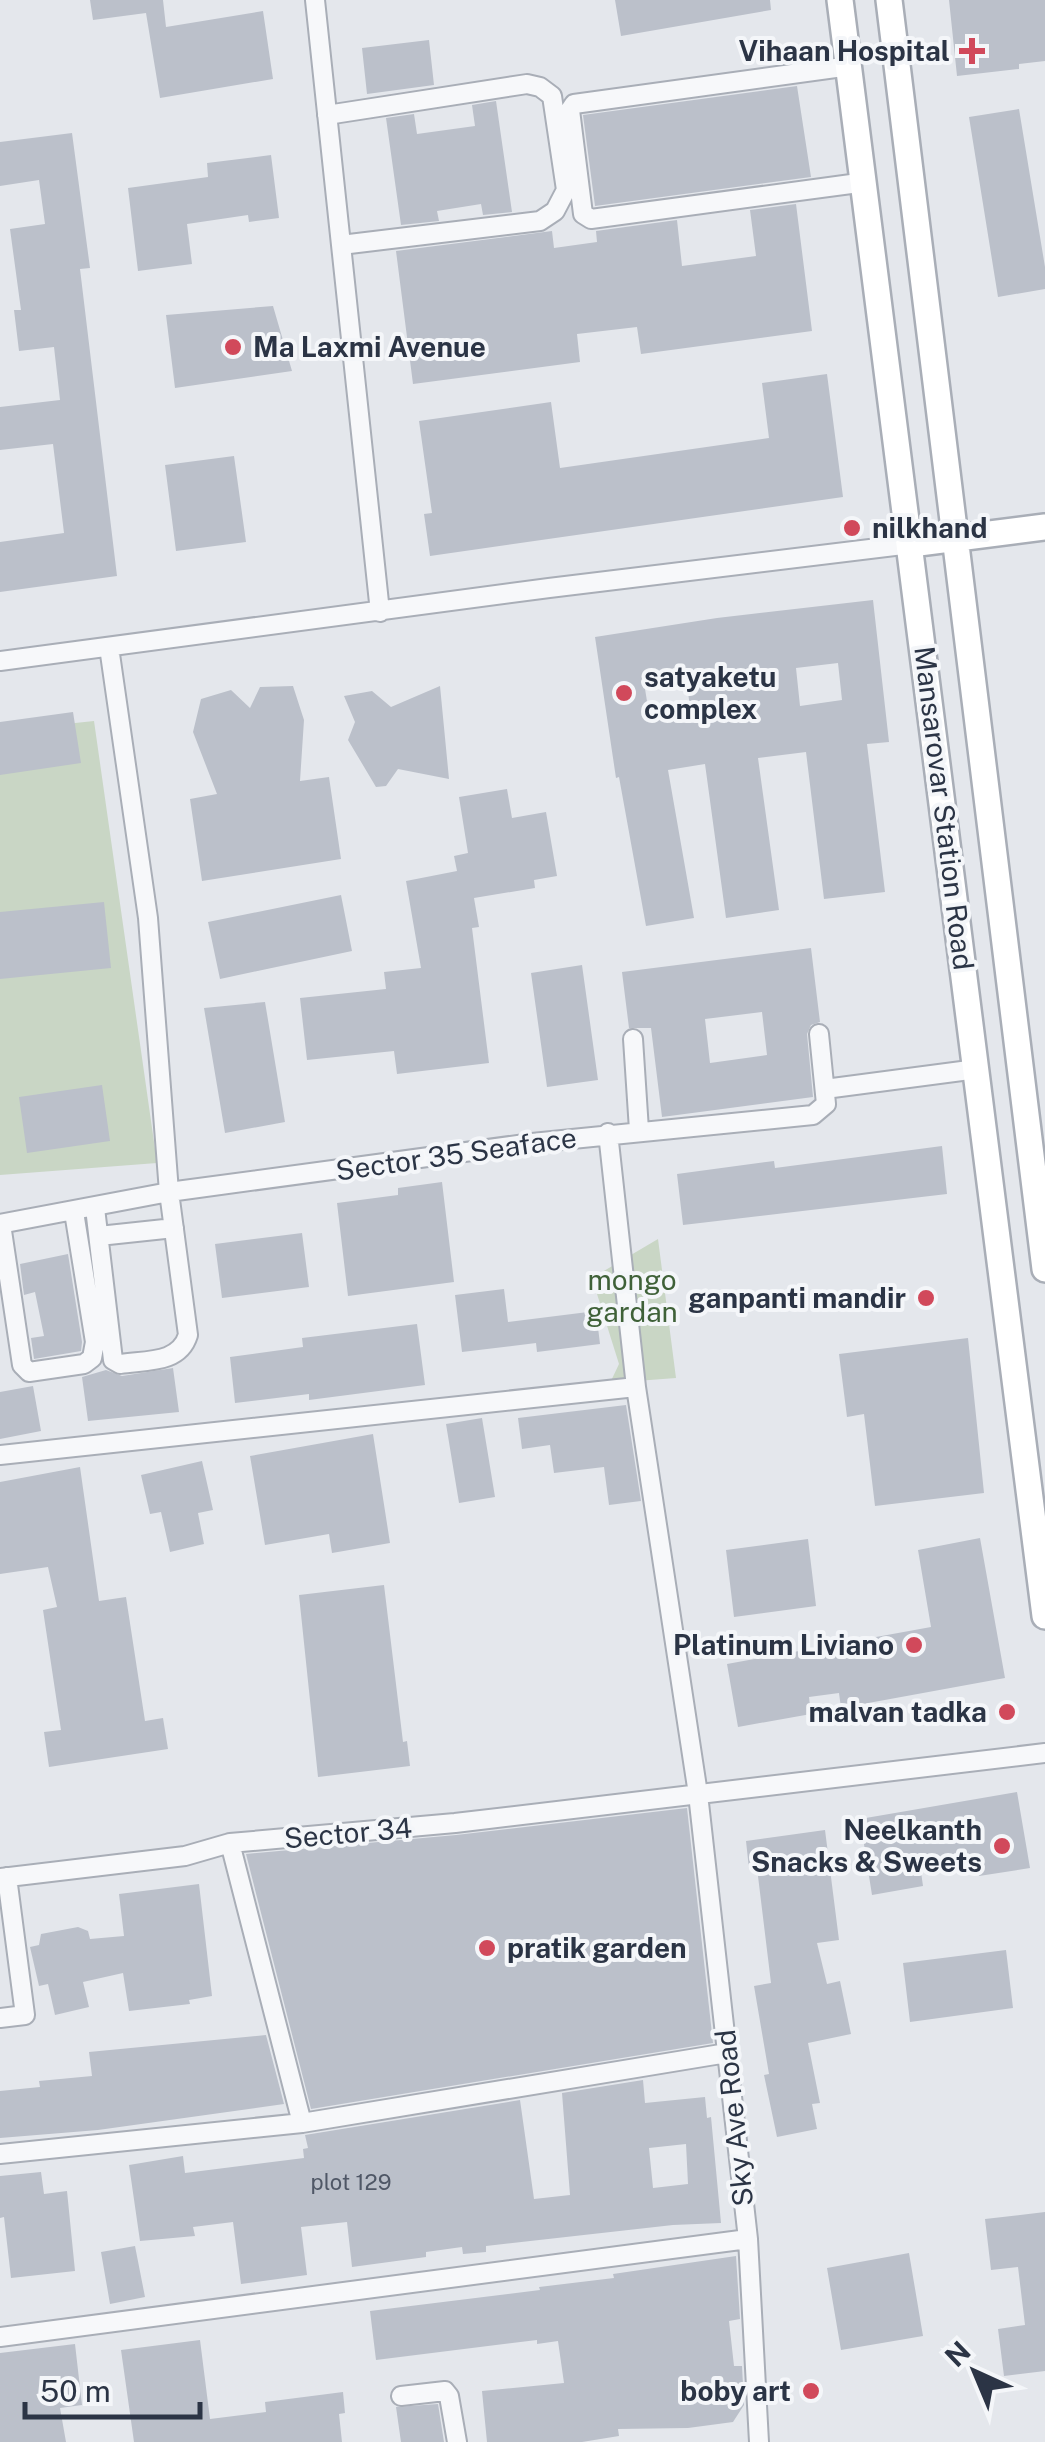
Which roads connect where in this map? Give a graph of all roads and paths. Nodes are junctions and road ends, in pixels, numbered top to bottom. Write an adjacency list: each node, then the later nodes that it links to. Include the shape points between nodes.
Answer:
1 (315, 0): 5 (street)
2 (840, 0): 4 (main road, Mansarovar Station Road)
3 (889, 0): 9 (main road, Mansarovar Station Road)
4 (850, 66): 6 (main road, Mansarovar Station Road); 6 (street, via 574,104 583,214 591,219)
5 (328, 115): 7 (street); 7 (street, via 540,87 552,96 566,190 556,211 540,220)
6 (866, 182): 10 (main road, Mansarovar Station Road)
7 (341, 245): 11 (street)
8 (1045, 527): 9 (main road)
9 (955, 539): 10 (main road); 18 (main road, Mansarovar Station Road)
10 (911, 544): 11 (street); 16 (main road, Mansarovar Station Road)
11 (380, 612): 12 (street)
12 (109, 647): 13 (street); 22 (street, via 148,918)
13 (0, 662)
14 (819, 1034): 17 (street)
15 (633, 1039): 20 (street)
16 (977, 1070): 17 (street); 19 (main road, Mansarovar Station Road)
17 (825, 1089): 20 (street, via 826,1104 813,1115)
18 (1025, 1106): 19 (main road); 28 (main road, Mansarovar Station Road)
19 (982, 1110): 31 (main road, Mansarovar Station Road)
20 (639, 1130): 21 (street)
21 (608, 1133): 22 (street, Sector 35 Seaface); 29 (street, Sector 35 Seaface)
22 (169, 1192): 23 (street, Sector 35 Seaface); 26 (street)
23 (95, 1208): 24 (street, Sector 35 Seaface); 27 (street)
24 (74, 1212): 25 (street, Sector 35 Seaface); 25 (street, via 95,1342 84,1364 29,1372 22,1365)
25 (0, 1224)
26 (174, 1228): 27 (street); 27 (street, via 188,1335 184,1348 176,1356 120,1364 113,1360)
27 (99, 1236)
28 (1045, 1268)
29 (636, 1387): 30 (street); 33 (street, Sector 35 Seaface)
30 (0, 1456)
31 (1045, 1616)
32 (1045, 1753): 33 (street, Sector 34)
33 (698, 1794): 34 (street, Sector 34); 37 (street, Sky Ave Road)
34 (230, 1843): 35 (street, Sector 34, via 186,1856); 38 (street)
35 (4, 1878): 36 (street, via 25,2015)
36 (0, 2018)
37 (727, 2054): 38 (street); 40 (street, Sky Ave Road)
38 (302, 2123): 39 (street)
39 (0, 2154)
40 (748, 2239): 41 (street); 44 (street, Sky Ave Road)
41 (0, 2338)
42 (400, 2396): 43 (street, via 446,2391)
43 (457, 2442)
44 (758, 2442)

